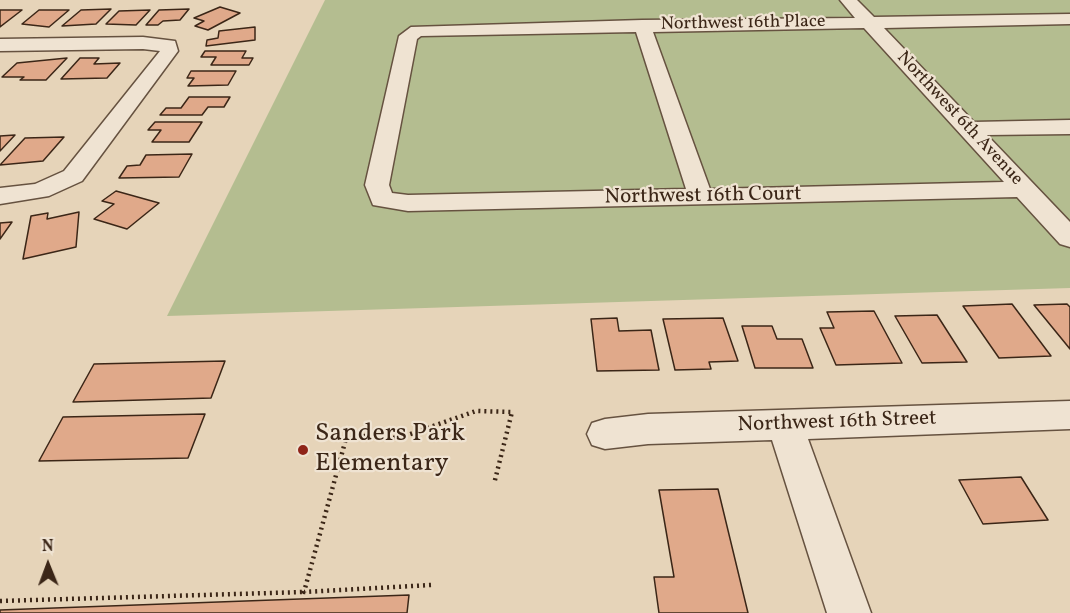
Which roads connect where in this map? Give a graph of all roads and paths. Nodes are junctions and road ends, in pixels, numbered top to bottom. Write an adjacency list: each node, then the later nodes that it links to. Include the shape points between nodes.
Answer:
1 (848, 0): 3 (street, Northwest 6th Avenue)
2 (1070, 19): 3 (street, Northwest 16th Place)
3 (869, 22): 4 (street, Northwest 16th Place); 7 (street, Northwest 6th Avenue)
4 (642, 25): 10 (street); 11 (street, Northwest 16th Place, via 417,31 408,36 377,185)
5 (0, 45): 9 (street, via 143,43 168,45 169,51 73,176 40,191)
6 (1070, 127): 7 (street)
7 (969, 129): 8 (street, Northwest 6th Avenue)
8 (1023, 189): 10 (street, Northwest 16th Court); 12 (street, Northwest 6th Avenue)
9 (0, 196)
10 (700, 197): 11 (street, Northwest 16th Court, via 408,203)
11 (382, 200)
12 (1070, 238)
13 (1070, 416): 14 (street, Northwest 16th Street)
14 (785, 424): 15 (street, Northwest 16th Street); 20 (street)
15 (605, 434)
16 (494, 484): 18 (path, via 512,412 476,411 399,438 347,435)
17 (431, 585): 18 (path)
18 (304, 592): 19 (path)
19 (0, 601)
20 (849, 613)

